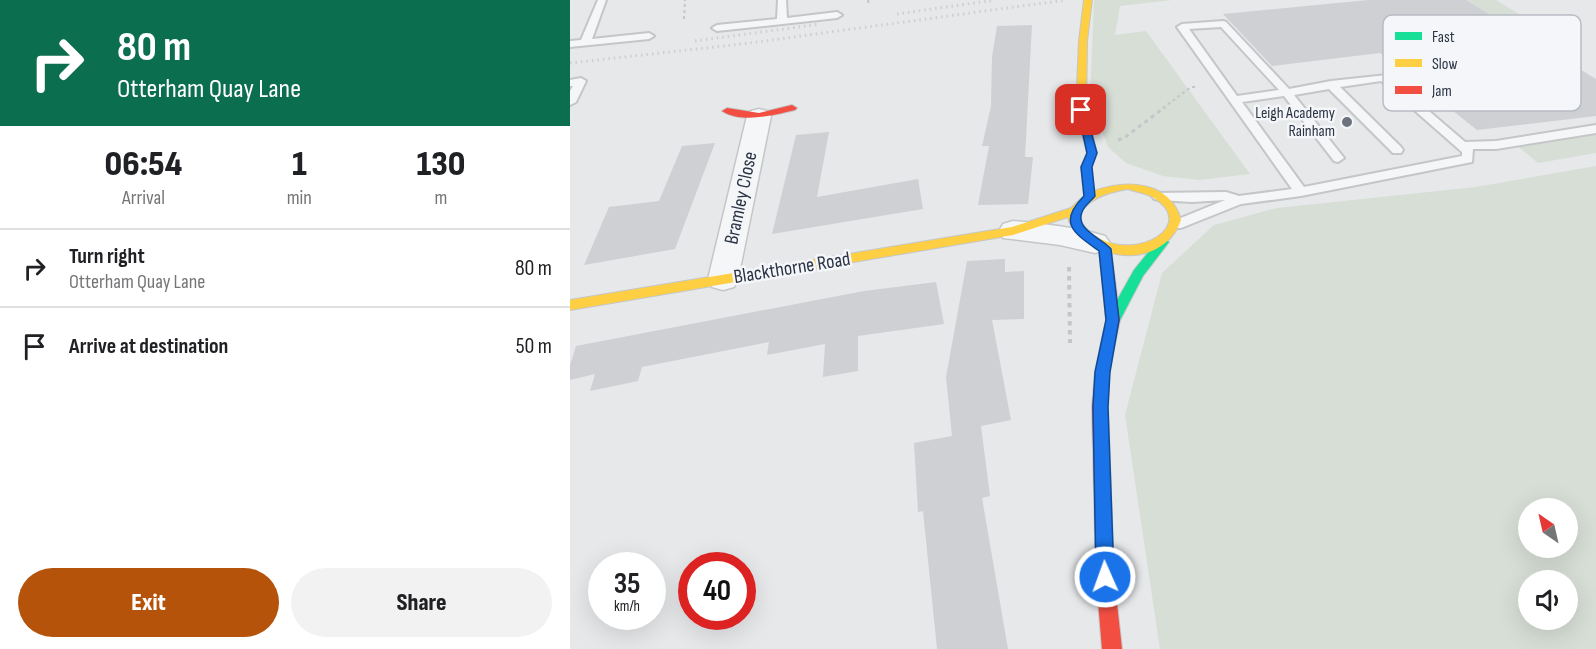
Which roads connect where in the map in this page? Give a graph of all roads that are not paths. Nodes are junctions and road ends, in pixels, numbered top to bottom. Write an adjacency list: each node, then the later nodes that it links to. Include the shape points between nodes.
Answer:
1 (602, 0): 8 (lane)
2 (782, 0): 5 (lane)
3 (1088, 4): 23 (street, via 1081,110)
4 (837, 15): 5 (lane)
5 (782, 20): 6 (lane)
6 (717, 28)
7 (649, 36): 8 (lane)
8 (585, 43): 9 (lane)
9 (570, 44)
10 (1383, 77): 12 (lane)
11 (570, 83): 15 (lane, via 581,81)
12 (1331, 84): 13 (lane); 22 (lane)
13 (1287, 94): 14 (lane); 14 (lane, via 1222,24 1182,27); 24 (lane)
14 (1234, 100): 26 (lane)
15 (570, 102)
16 (792, 108): 19 (street)
17 (727, 111): 19 (street)
18 (1422, 111): 21 (lane)
19 (759, 116): 35 (street, Bramley Close)
20 (1596, 129): 21 (lane, via 1497,145)
21 (1462, 146): 26 (lane, via 1468,151 1468,159)
22 (1397, 150)
23 (1092, 153): 25 (street); 27 (street, via 1086,167)
24 (1338, 158)
25 (1128, 186): 27 (street, via 1107,188); 28 (street)
26 (1301, 192): 29 (lane)
27 (1089, 196): 30 (street)
28 (1159, 196): 29 (lane, via 1226,196); 31 (street, via 1173,209)
29 (1239, 200): 31 (lane)
30 (1076, 210): 32 (street, Blackthorne Road); 34 (street, via 1077,226)
31 (1176, 225): 33 (street)
32 (1026, 232): 34 (street, Blackthorne Road, via 1060,234); 35 (street, Blackthorne Road)
33 (1163, 242): 34 (street, via 1137,253); 37 (street, via 1138,273)
34 (1100, 246): 37 (street)
35 (723, 279): 36 (street, Blackthorne Road)
36 (570, 305)
37 (1113, 320): 38 (street, via 1102,372 1100,407 1105,577)
38 (1112, 649)

